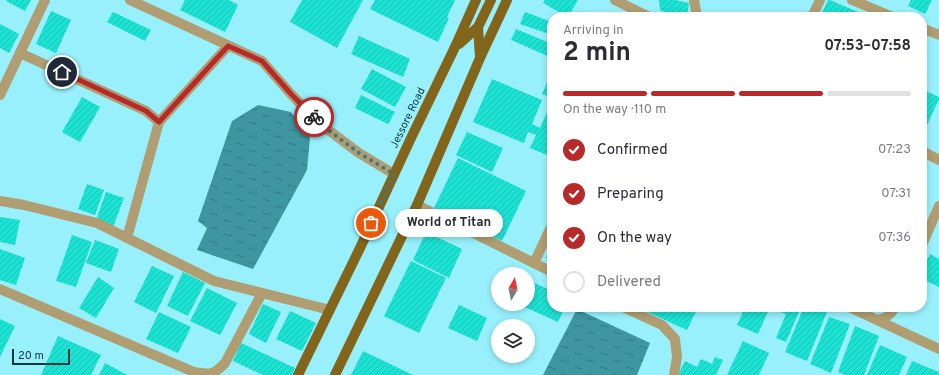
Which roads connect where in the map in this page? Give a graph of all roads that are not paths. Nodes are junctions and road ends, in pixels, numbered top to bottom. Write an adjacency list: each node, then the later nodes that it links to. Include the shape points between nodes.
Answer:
1 (45, 0): 19 (street)
2 (130, 0): 17 (street)
3 (476, 0): 18 (main road, Jessore Road)
4 (491, 0): 14 (main road)
5 (508, 0): 20 (main road)
6 (615, 0): 10 (street)
7 (694, 0): 11 (street)
8 (820, 0): 12 (street)
9 (852, 0): 13 (street)
10 (639, 12)
11 (696, 12)
12 (814, 12)
13 (881, 12)
14 (478, 27): 18 (main road); 20 (main road)
15 (927, 30): 16 (street)
16 (939, 35)
17 (228, 46): 22 (street); 25 (street, via 262,61 319,123 359,153)
18 (455, 48): 25 (main road, Jessore Road)
19 (20, 53): 21 (street); 22 (street, via 146,111)
20 (480, 58): 27 (main road)
21 (0, 95)
22 (159, 122): 31 (street)
23 (927, 154): 24 (street)
24 (939, 160)
25 (394, 174): 36 (main road, Jessore Road)
26 (0, 201): 31 (street, via 97,224)
27 (417, 205): 32 (street); 43 (main road)
28 (939, 206): 29 (street)
29 (927, 234)
30 (547, 235): 32 (street)
31 (127, 238): 35 (street, via 214,281)
32 (534, 263): 33 (street)
33 (547, 270)
34 (0, 289): 35 (street, via 194,372 207,375 218,371 225,363)
35 (262, 293): 36 (street)
36 (330, 310): 42 (main road, Jessore Road)
37 (639, 312): 44 (street, via 662,326 675,339 677,357)
38 (860, 312): 40 (street)
39 (892, 312): 40 (street, via 885,318)
40 (877, 320): 41 (street)
41 (939, 349)
42 (298, 375)
43 (335, 375)
44 (672, 375)

